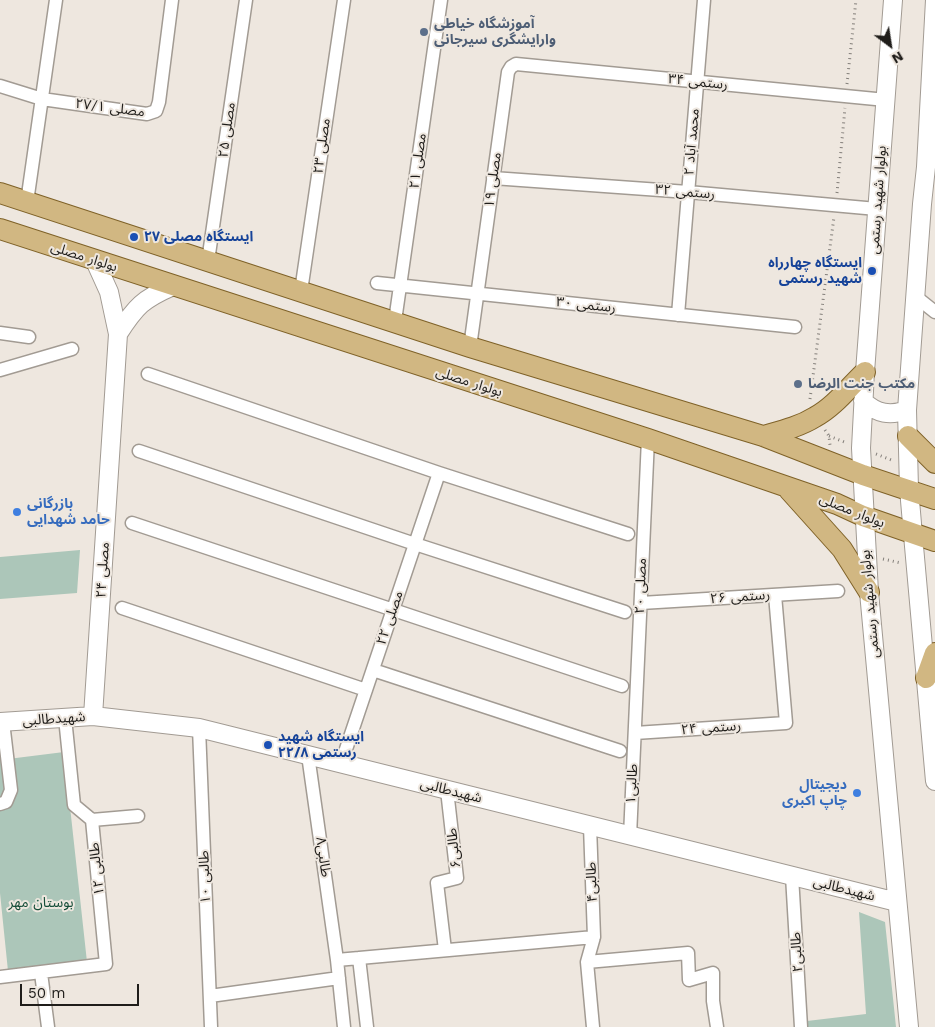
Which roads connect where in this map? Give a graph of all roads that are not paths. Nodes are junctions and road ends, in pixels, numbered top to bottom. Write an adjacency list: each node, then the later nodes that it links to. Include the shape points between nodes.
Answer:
1 (56, 0): 13 (street)
2 (172, 0): 13 (street, مصلی ۲۷/۱, via 156,110 148,114)
3 (246, 0): 23 (street, مصلی ۲۵)
4 (344, 0): 27 (street, مصلی ۲۳)
5 (441, 0): 26 (street, مصلی ۲۱)
6 (704, 0): 11 (street, محمد آباد ۲)
7 (893, 0): 14 (main road, بولوار شهید رستمی)
8 (935, 0): 9 (main road)
9 (934, 37): 15 (main road)
10 (511, 67): 11 (street, رستمی ۳۴, via 516,64); 16 (street, مصلی ۱۹)
11 (697, 82): 14 (street, رستمی ۳۴); 17 (street, محمد آباد ۲)
12 (0, 86): 13 (street)
13 (42, 99): 19 (street)
14 (886, 100): 20 (main road, بولوار شهید رستمی)
15 (931, 168): 29 (main road, via 922,204)
16 (492, 178): 17 (street, رستمی ۳۲); 28 (street, مصلی ۱۹)
17 (688, 192): 20 (street, رستمی ۳۲); 31 (street, محمد آباد ۲)
18 (0, 193): 19 (main road)
19 (27, 202): 23 (main road)
20 (877, 209): 40 (main road, بولوار شهید رستمی)
21 (0, 229): 22 (main road, بولوار مصلی)
22 (95, 260): 25 (main road, بولوار مصلی); 35 (main road, via 110,292)
23 (208, 261): 27 (main road)
24 (378, 283): 26 (street, رستمی ۳۰)
25 (173, 286): 35 (main road, via 151,296 132,312); 46 (main road, بولوار مصلی)
26 (400, 286): 28 (street, رستمی ۳۰); 32 (street, مصلی ۲۱)
27 (301, 292): 32 (main road)
28 (478, 293): 31 (street, رستمی ۳۰); 37 (street, مصلی ۱۹)
29 (915, 296): 30 (street); 43 (main road)
30 (935, 312)
31 (678, 314): 33 (street, رستمی ۳۰)
32 (395, 321): 37 (main road)
33 (795, 327)
34 (0, 333): 36 (street)
35 (118, 334): 72 (main road, مصلی ۲۴)
36 (29, 337)
37 (470, 347): 44 (main road)
38 (72, 349): 39 (street)
39 (0, 370)
40 (865, 372): 42 (main road, بولوار شهید رستمی); 44 (main road, via 816,417 790,429)
41 (148, 374): 49 (street)
42 (863, 401): 43 (main road, via 870,408 888,414); 50 (main road, بولوار شهید رستمی, via 860,448)
43 (907, 410): 45 (main road)
44 (763, 436): 50 (main road)
45 (908, 436): 48 (main road); 52 (main road)
46 (648, 439): 51 (main road, بولوار مصلی); 63 (street, مصلی ۲۰)
47 (139, 451): 59 (street)
48 (935, 463)
49 (439, 473): 56 (street); 59 (street, مصلی ۲۲)
50 (863, 475): 52 (main road); 54 (main road, بولوار شهید رستمی)
51 (786, 486): 54 (main road, بولوار مصلی); 61 (main road, via 842,549)
52 (909, 490): 53 (main road); 57 (main road)
53 (935, 499)
54 (863, 516): 57 (main road, بولوار مصلی); 61 (main road, بولوار شهید رستمی)
55 (132, 523): 65 (street)
56 (628, 534)
57 (912, 535): 58 (main road, بولوار مصلی); 69 (main road)
58 (935, 542)
59 (415, 544): 65 (street, مصلی ۲۲); 66 (street)
60 (838, 591): 62 (street, رستمی ۲۶)
61 (869, 592): 88 (main road, بولوار شهید رستمی)
62 (775, 595): 63 (street, رستمی ۲۶); 76 (street, رستمی ۲۴, via 786,724)
63 (641, 604): 76 (street, مصلی ۲۰)
64 (122, 608): 71 (street)
65 (393, 611): 68 (street, مصلی ۲۲); 70 (street)
66 (625, 612)
67 (935, 653): 69 (main road)
68 (373, 670): 71 (street, مصلی ۲۲); 77 (street)
69 (926, 678): 80 (main road)
70 (622, 686)
71 (366, 690): 79 (street, مصلی ۲۲)
72 (93, 716): 73 (main road, شهیدطالبی); 75 (main road, شهیدطالبی)
73 (64, 718): 74 (main road, شهیدطالبی); 84 (street, via 74,805)
74 (2, 722): 82 (street, via 11,790 6,802)
75 (198, 728): 78 (main road, شهیدطالبی); 97 (street, طالبی ۱۰)
76 (635, 733): 86 (street, طالبی۱)
77 (620, 752)
78 (308, 755): 79 (main road, شهیدطالبی); 92 (street, طالبی۸)
79 (341, 764): 81 (main road, شهیدطالبی)
80 (935, 781)
81 (447, 790): 85 (main road, شهیدطالبی); 90 (street, طالبی۶, via 457,878 437,883)
82 (0, 804)
83 (138, 816): 84 (street)
84 (92, 820): 94 (street, طالبی ۱۲, via 106,964)
85 (590, 826): 86 (main road, شهیدطالبی); 89 (street, طالبی۴)
86 (630, 836): 87 (main road, شهیدطالبی)
87 (792, 876): 88 (main road, شهیدطالبی); 104 (street, طالبی۲)
88 (897, 902): 105 (main road, بولوار شهید رستمی)
89 (594, 937): 90 (street); 93 (street, طالبی۴)
90 (445, 950): 91 (street)
91 (360, 958): 92 (street); 101 (street)
92 (337, 960): 96 (street, طالبی۸)
93 (586, 962): 102 (street); 103 (street, via 688,953 689,980 713,973)
94 (42, 973): 95 (street); 98 (street)
95 (0, 977)
96 (339, 978): 97 (street); 100 (street, طالبی۸)
97 (210, 996): 99 (street, طالبی ۱۰)
98 (48, 1027)
99 (211, 1027)
100 (344, 1027)
101 (367, 1027)
102 (592, 1027)
103 (717, 1027)
104 (801, 1027)
105 (909, 1027)

